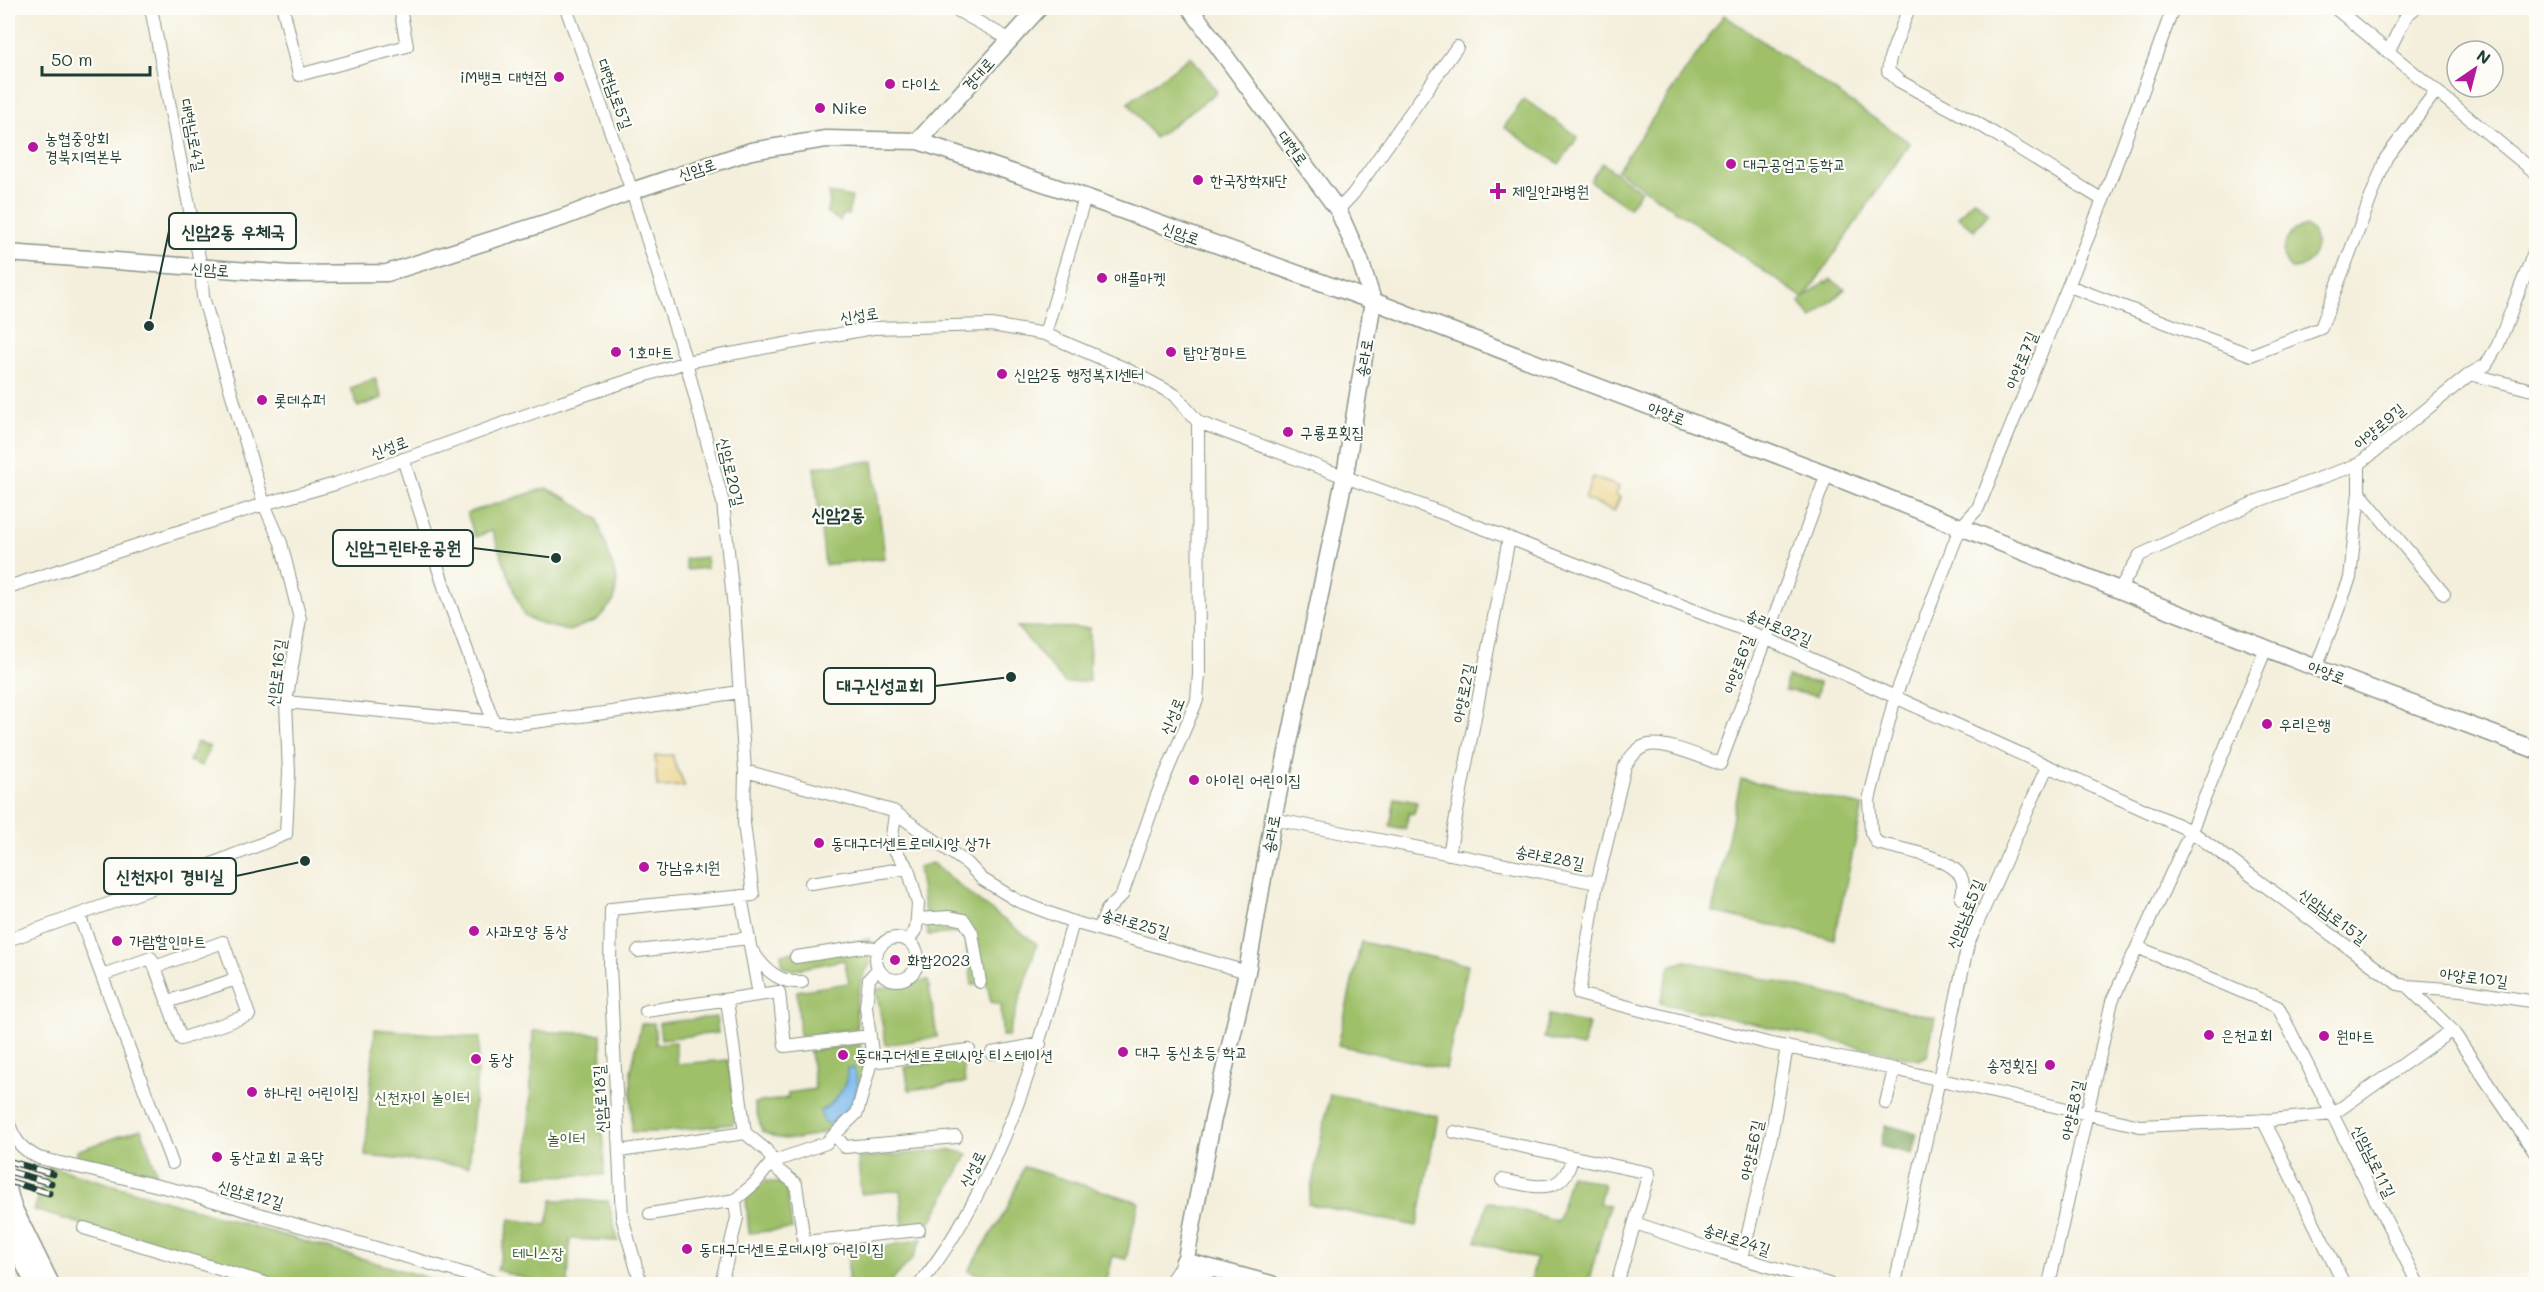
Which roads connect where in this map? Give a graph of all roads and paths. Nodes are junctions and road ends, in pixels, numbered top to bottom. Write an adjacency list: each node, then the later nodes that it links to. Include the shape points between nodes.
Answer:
1 (152, 8): 24 (street, 대현남로4길)
2 (283, 8): 3 (street, via 299,75 407,46)
3 (400, 8)
4 (567, 8): 18 (street, 대현남로5길)
5 (953, 8): 12 (street)
6 (1039, 8): 12 (main road, 경대로)
7 (1190, 8): 21 (main road, 대현로)
8 (1909, 8): 20 (street, via 1888,71)
9 (2173, 8): 20 (street, 아양로7길)
10 (2335, 8): 14 (street)
11 (2415, 8): 14 (street, via 2406,16)
12 (1009, 39): 16 (main road, 경대로)
13 (1457, 47): 21 (street)
14 (2388, 52): 15 (street)
15 (2436, 91): 17 (street); 25 (street, via 2386,158 2321,328 2251,355)
16 (918, 141): 18 (main road, 신암로, via 826,139 759,150); 19 (main road, 신암로)
17 (2536, 173)
18 (632, 191): 24 (main road, 신암로, via 564,217 387,273 291,274); 28 (street, 신암로20길)
19 (1085, 197): 26 (main road, 신암로); 27 (street)
20 (2103, 201): 25 (street, 아양로7길)
21 (1338, 210): 26 (main road, 대현로)
22 (2536, 247): 29 (street, 아양로9길, via 2498,345 2486,365)
23 (8, 253): 24 (main road, 신암로)
24 (201, 268): 37 (street, 신암로16길, via 203,297)
25 (2069, 286): 38 (street, 아양로7길, via 1978,508)
26 (1373, 301): 34 (main road, 아양로); 35 (main road, 송라로)
27 (1046, 334): 28 (street, 신성로, via 991,325 873,328); 31 (street, 신성로, via 1175,395)
28 (686, 362): 32 (street, 신성로); 46 (street, 신암로20길, via 723,503)
29 (2470, 374): 30 (street); 33 (street, 아양로9길)
30 (2536, 391)
31 (1198, 422): 35 (street, 송라로32길); 66 (street, 신성로, via 1197,700 1157,795 1122,895 1107,910)
32 (403, 459): 37 (street, 신성로); 49 (street, via 449,602)
33 (2359, 464): 36 (street, 아양로9길); 41 (street, via 2260,500 2140,555)
34 (1827, 474): 38 (main road, 아양로); 43 (street, 아양로6길)
35 (1345, 476): 39 (street, 송라로32길); 55 (main road, 송라로)
36 (2359, 492): 42 (street); 45 (street, 아양로9길, via 2350,579)
37 (264, 504): 40 (street, 신성로); 48 (street, 신암로16길, via 281,543 300,619)
38 (1960, 528): 41 (main road, 아양로); 47 (street)
39 (1509, 538): 43 (street, 송라로32길); 57 (street, 아양로2길)
40 (8, 587)
41 (2119, 590): 44 (main road, 아양로)
42 (2444, 594)
43 (1765, 638): 47 (street, 송라로32길); 51 (street, 아양로6길)
44 (2266, 648): 45 (main road, 아양로); 56 (street, 아양로8길)
45 (2316, 668): 50 (main road, 아양로)
46 (739, 692): 49 (street, via 528,723); 53 (street, 신암로20길)
47 (1895, 697): 52 (street, 송라로32길); 62 (street, via 1869,800 1871,832 1877,843 1949,866 1961,876)
48 (286, 702): 49 (street); 63 (street, 신암로16길, via 286,834)
49 (494, 723)
50 (2536, 750)
51 (1720, 764): 60 (street, 송라로28길, via 1658,744 1634,753 1625,766)
52 (2046, 767): 56 (street, 송라로32길); 95 (street, 신암남로5길, via 1968,944)
53 (745, 771): 54 (street); 61 (street, 신암로20길, via 744,823 753,895)
54 (895, 813): 58 (street, via 891,845); 65 (street, 송라로25길, via 966,863 982,879 1018,901)
55 (1273, 819): 57 (street, 송라로28길); 76 (main road, 송라로)
56 (2191, 831): 70 (street, 아양로8길); 81 (street, 신암남로15길, via 2397,984)
57 (1449, 854): 60 (street, 송라로28길)
58 (908, 868): 59 (street); 64 (street, via 918,904)
59 (811, 883)
60 (1597, 883): 90 (street, via 1579,994)
61 (741, 896): 69 (street); 105 (street, 신암로18길, via 611,909)
62 (1961, 898)
63 (79, 915): 67 (street, 신암로16길); 77 (street)
64 (917, 920): 68 (street); 80 (street, via 950,916 964,920 972,933)
65 (1073, 922): 66 (street, 송라로25길); 89 (street, 신성로)
66 (1099, 929): 76 (street, 송라로25길)
67 (8, 940)
68 (908, 941): 71 (street, via 889,938); 75 (street, via 918,954 916,967 908,977 895,980)
69 (750, 943): 72 (street); 79 (street, via 763,967 776,977); 82 (street)
70 (2137, 947): 97 (street, 아양로8길, via 2112,1000); 98 (street, via 2278,1007)
71 (878, 948): 73 (street); 75 (street)
72 (638, 951)
73 (796, 957)
74 (155, 967): 77 (street, via 152,957); 78 (street, via 223,942); 84 (street)
75 (878, 969): 88 (street, via 869,979 866,1007)
76 (1247, 972): 120 (main road, 송라로)
77 (102, 975): 109 (street)
78 (236, 979): 84 (street); 84 (street, via 249,1015 181,1039)
79 (802, 982)
80 (980, 982)
81 (2408, 986): 85 (street, 아양로10길); 87 (street, 신암남로15길)
82 (759, 995): 83 (street); 88 (street, via 779,992 784,1046)
83 (727, 1000): 86 (street); 102 (street)
84 (168, 1002)
85 (2536, 1002)
86 (646, 1011)
87 (2452, 1030): 98 (street); 106 (street, 신암남로15길)
88 (870, 1036): 93 (street)
89 (1040, 1044): 92 (street); 128 (street, 신성로, via 1000,1152 962,1226)
90 (1787, 1047): 94 (street); 119 (street, 아양로6길, via 1770,1142)
91 (969, 1050): 93 (street)
92 (992, 1053)
93 (871, 1062): 103 (street, via 857,1113)
94 (1894, 1069): 95 (street); 96 (street)
95 (1938, 1080): 97 (street); 135 (street, 신암남로5길)
96 (1886, 1103)
97 (2087, 1114): 99 (street, 신암남로11길, via 2140,1126); 136 (street, 아양로8길)
98 (2332, 1114): 99 (street, 신암남로11길); 138 (street, 신암남로11길)
99 (2263, 1120): 137 (street)
100 (8, 1121): 125 (street, 신암로12길, via 23,1150 39,1158 180,1191)
101 (1454, 1132): 107 (street)
102 (745, 1133): 105 (street); 108 (street, via 766,1150)
103 (835, 1135): 104 (street, via 845,1148); 108 (street, via 826,1143)
104 (956, 1137)
105 (619, 1151): 126 (street, 신암로18길, via 622,1216)
106 (2536, 1154)
107 (1572, 1157): 110 (street, via 1565,1177 1545,1188); 114 (street, via 1649,1173)
108 (772, 1162): 112 (street); 116 (street, via 796,1184 804,1242)
109 (172, 1163)
110 (1502, 1180)
111 (8, 1189): 123 (main road)
112 (735, 1200): 113 (street); 127 (street, via 737,1218)
113 (650, 1214)
114 (1635, 1223): 119 (street, 송라로24길); 133 (street)
115 (84, 1228): 124 (street)
116 (919, 1230)
117 (8, 1233): 122 (main road)
118 (8, 1252): 121 (main road)
119 (1742, 1258): 134 (street, 송라로24길)
120 (1184, 1261): 129 (street, 송라로); 130 (main road, 송라로); 131 (street); 132 (main road)
121 (29, 1284)
122 (34, 1284)
123 (51, 1284)
124 (268, 1284)
125 (500, 1284)
126 (641, 1284)
127 (721, 1284)
128 (921, 1284)
129 (1169, 1284)
130 (1181, 1284)
131 (1211, 1284)
132 (1271, 1284)
133 (1617, 1284)
134 (1829, 1284)
135 (1895, 1284)
136 (2050, 1284)
137 (2344, 1284)
138 (2418, 1284)

